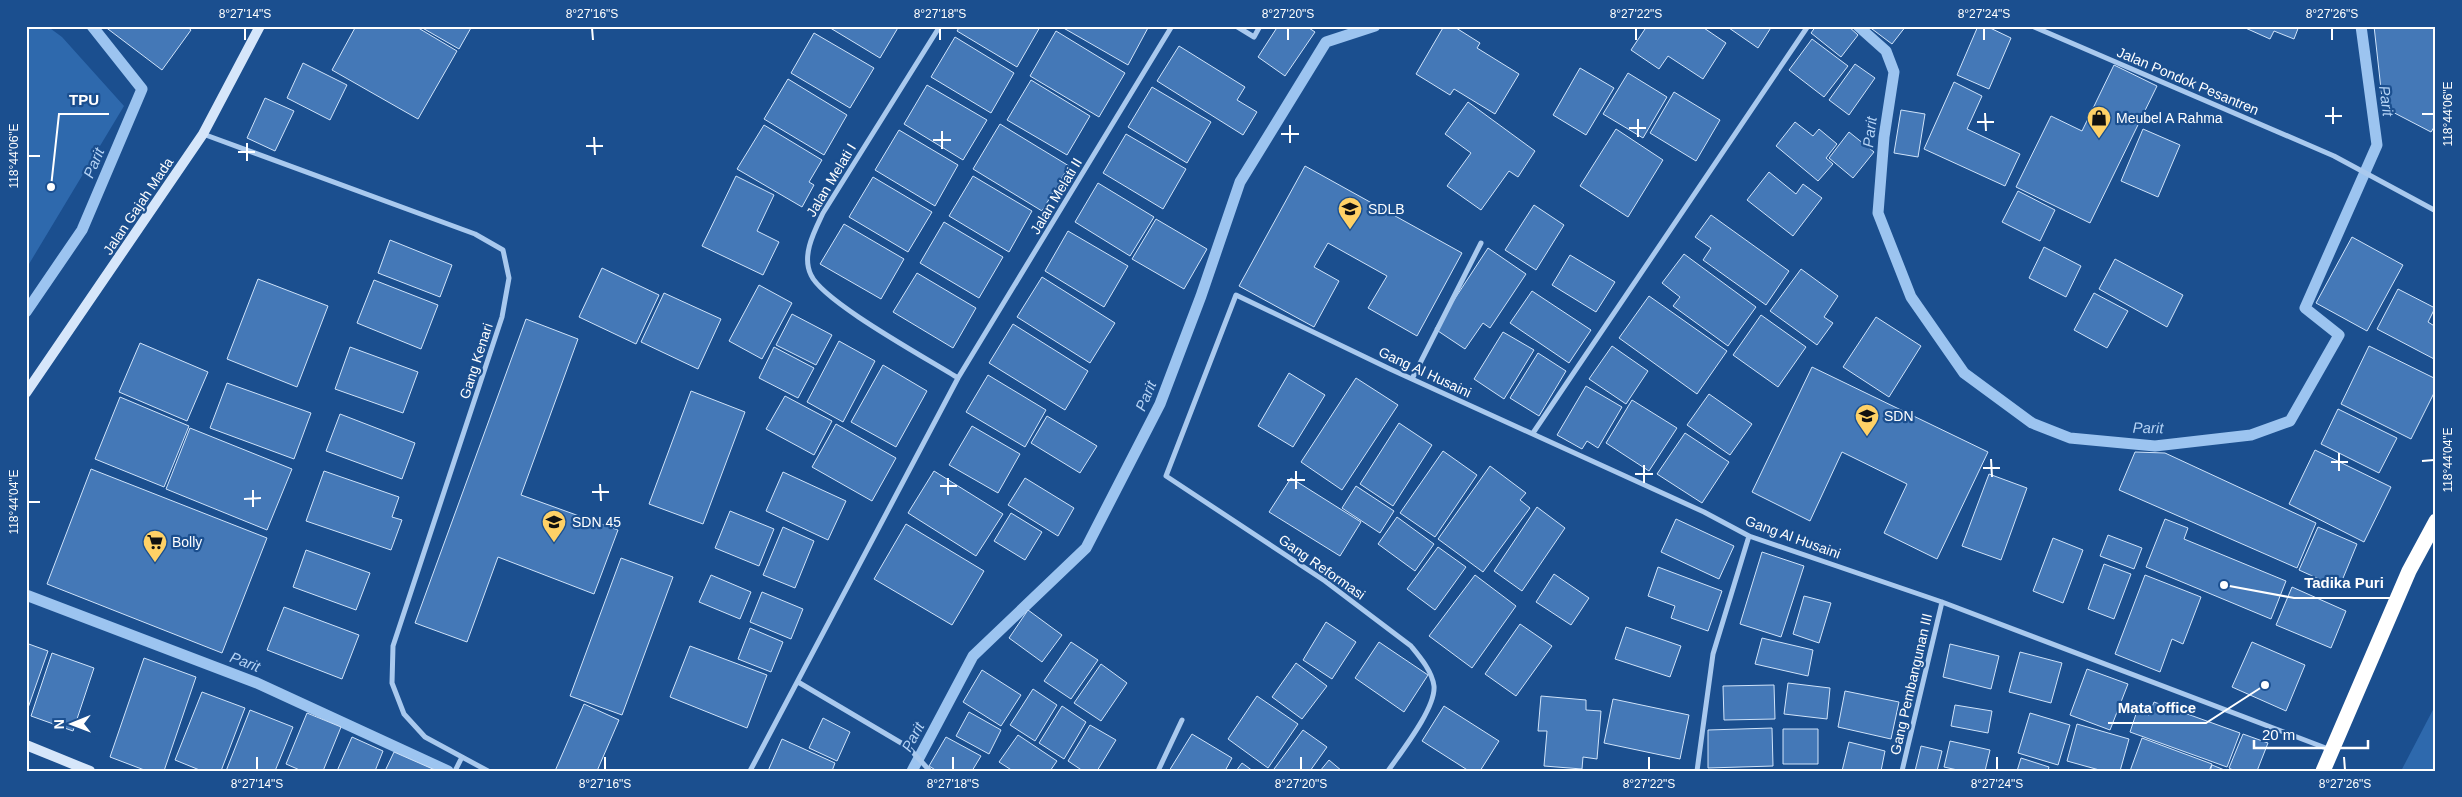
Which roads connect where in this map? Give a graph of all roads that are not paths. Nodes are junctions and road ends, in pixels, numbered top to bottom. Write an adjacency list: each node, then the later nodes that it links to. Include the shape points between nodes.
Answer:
1 (260, 26): 8 (main road, Jalan Gajah Mada)
2 (940, 26): 11 (street, Jalan Melati I, via 823,212 810,244 808,266 811,275 832,299)
3 (1172, 26): 11 (street, Jalan Melati II)
4 (1236, 26): 5 (street, via 1254,37)
5 (1260, 26)
6 (1808, 26): 14 (street)
7 (2032, 26): 9 (street, Jalan Pondok Pesantren, via 2334,156)
8 (203, 134): 13 (main road, Jalan Gajah Mada); 23 (street, Gang Kenari, via 475,234 503,250 510,278 502,317 392,646 392,683 404,714 425,737)
9 (2436, 211)
10 (1481, 243): 12 (street)
11 (958, 378): 19 (street, Jalan Melati II)
12 (1412, 379): 14 (street, Gang Al Husaini); 15 (street, Gang Al Husaini, via 1236,295)
13 (26, 393)
14 (1533, 433): 17 (street, Gang Al Husaini)
15 (1166, 476): 30 (street, Gang Reformasi, via 1325,581 1411,646 1430,674 1434,686 1433,701)
16 (2436, 521): 22 (highway, via 2409,571)
17 (1749, 536): 18 (street, Gang Al Husaini); 31 (street, via 1713,654)
18 (1942, 602): 22 (street, Gang Al Husaini); 32 (street, Gang Pembangunan III)
19 (798, 682): 27 (street, Jalan Melati II); 28 (street, via 908,747)
20 (1182, 720): 29 (street)
21 (26, 745): 25 (main road)
22 (2331, 750): 33 (highway)
23 (462, 758): 24 (street); 26 (street, Gang Kenari)
24 (456, 769)
25 (90, 771)
26 (488, 771)
27 (750, 771)
28 (930, 771)
29 (1158, 771)
30 (1388, 771)
31 (1697, 771)
32 (1902, 771)
33 (2324, 771)

